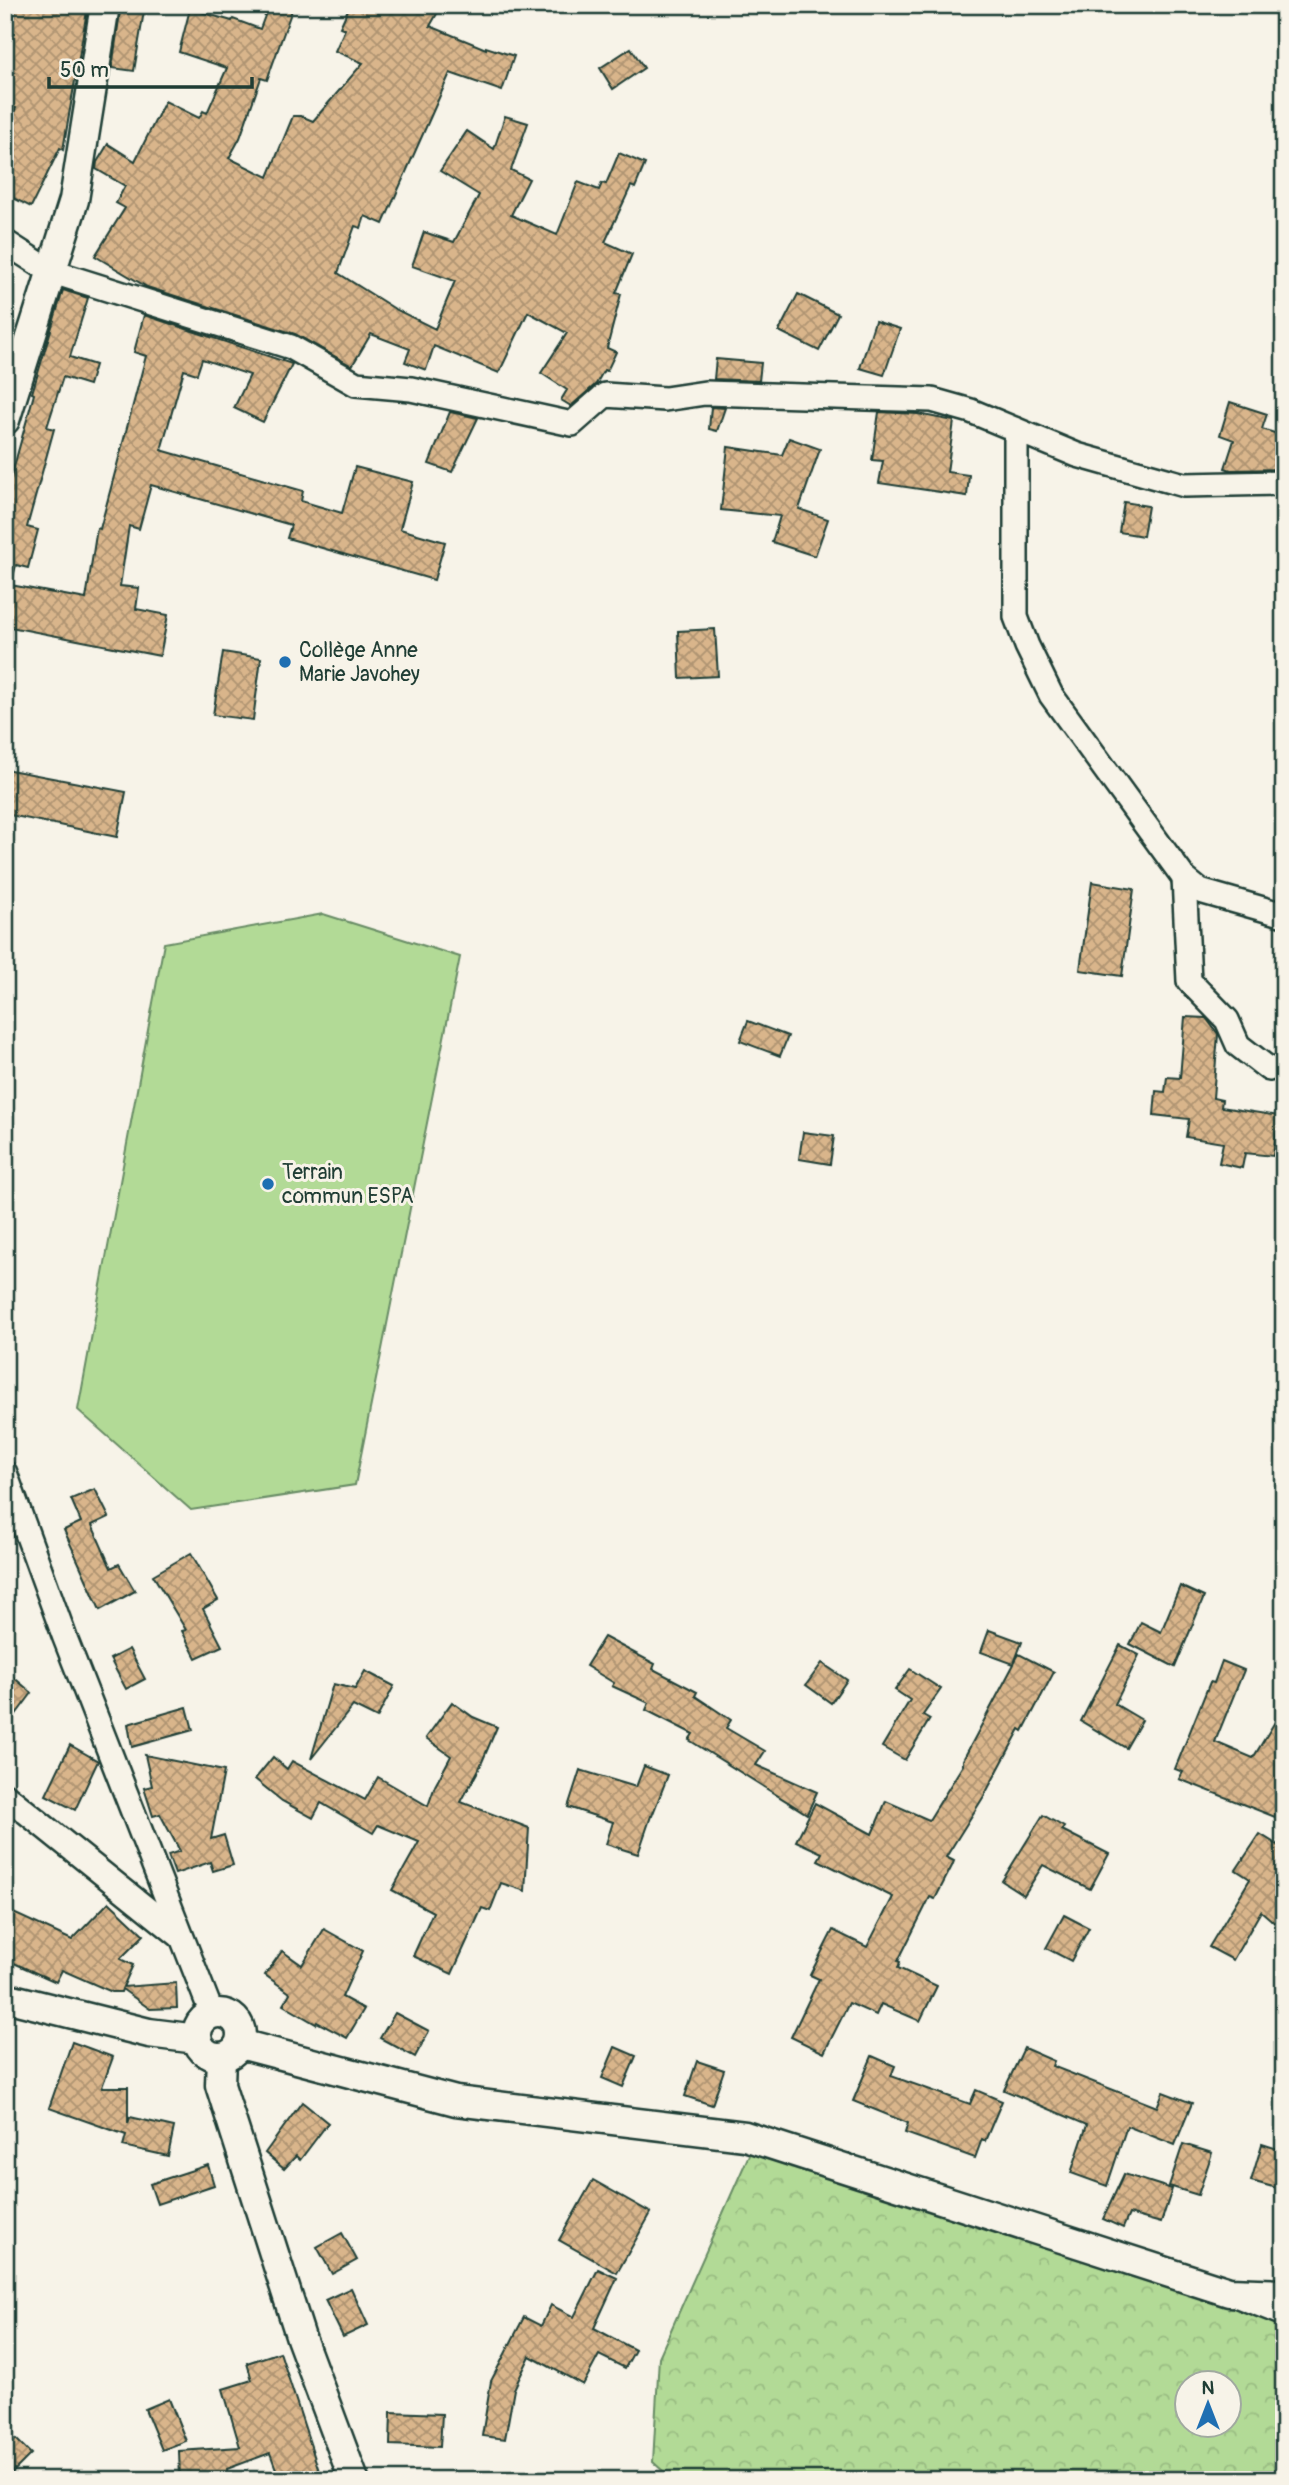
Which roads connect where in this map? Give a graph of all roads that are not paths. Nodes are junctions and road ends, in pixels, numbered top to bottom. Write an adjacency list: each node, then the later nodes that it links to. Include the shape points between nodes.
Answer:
1 (105, 5): 3 (street, via 74,200)
2 (5, 242): 3 (street)
3 (50, 271): 4 (street); 5 (street, via 291,347 356,384 411,389 572,424 605,395 665,399 705,393 932,400)
4 (5, 420)
5 (1016, 430): 6 (street, via 1077,455 1184,485); 7 (street, via 1016,617 1051,695)
6 (1284, 483)
7 (1184, 878): 8 (street, via 1200,891); 9 (street, via 1189,981 1227,1020 1238,1045)
8 (1284, 915)
9 (1269, 1069)
10 (5, 1473): 12 (street)
11 (5, 1795): 12 (street)
12 (182, 1937): 14 (street)
13 (5, 1997): 15 (street, via 149,2033)
14 (212, 2014): 15 (street, via 198,2028); 16 (street, via 222,2013 239,2024 242,2034)
15 (197, 2039): 16 (street, via 210,2056)
16 (230, 2051): 17 (street, via 456,2101 745,2136); 20 (street, via 220,2085 301,2338)
17 (1229, 2292): 18 (street); 19 (street)
18 (1284, 2294)
19 (1284, 2314)
20 (354, 2480)

